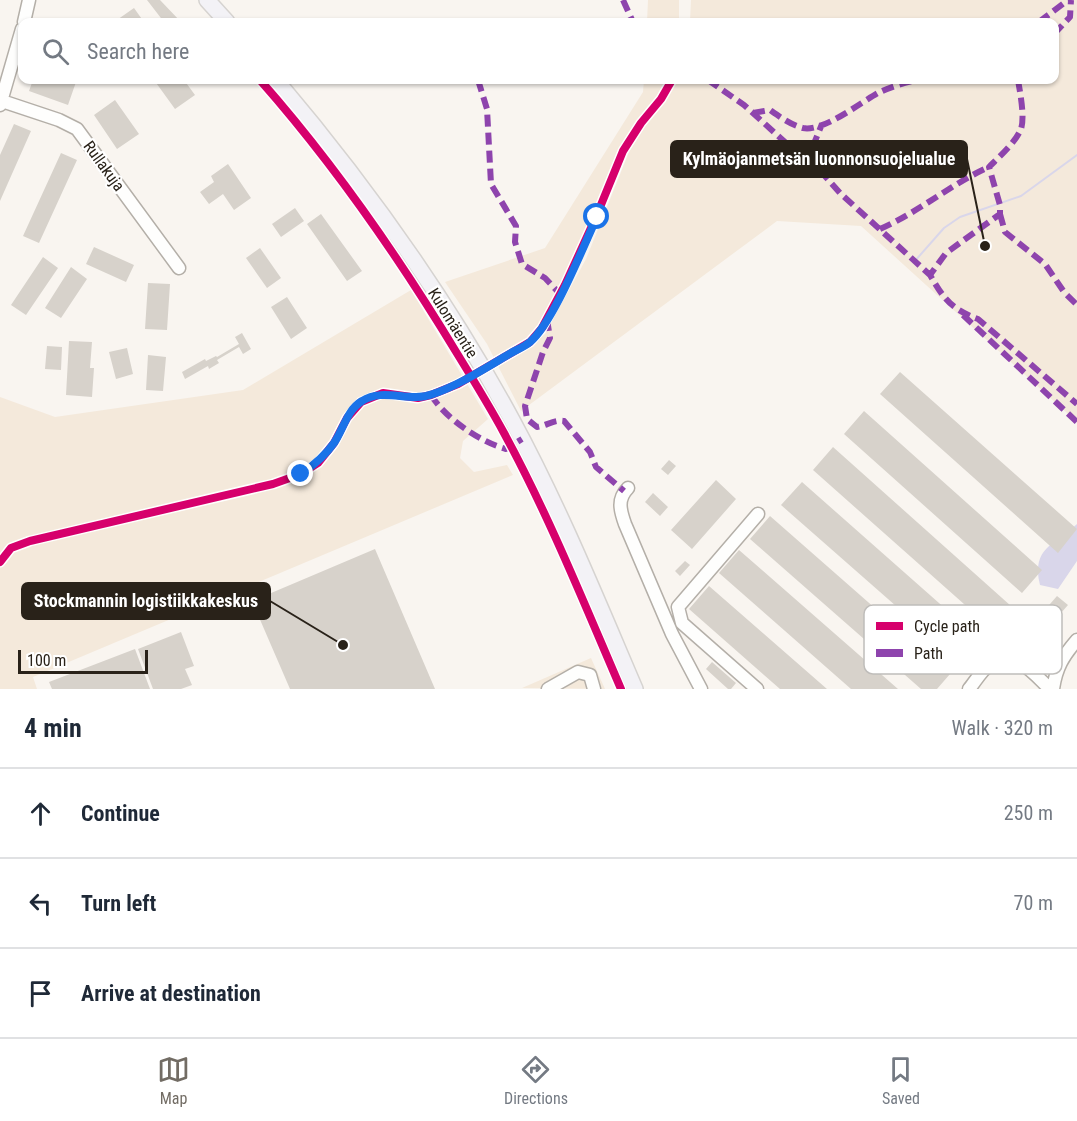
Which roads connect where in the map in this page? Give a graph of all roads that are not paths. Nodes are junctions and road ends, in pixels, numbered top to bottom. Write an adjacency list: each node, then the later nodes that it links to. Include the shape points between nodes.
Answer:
1 (29, 0): 3 (street)
2 (207, 0): 4 (main road)
3 (25, 18)
4 (223, 18)
5 (18, 43): 7 (street)
6 (279, 84): 19 (main road, Kulomäentie, via 380,211 482,369 534,464)
7 (1, 103): 8 (street, Rullakuja, via 77,129)
8 (179, 268)
9 (628, 488): 20 (street, via 620,500 620,511 672,634)
10 (758, 514): 16 (street, via 678,607 682,623)
11 (1077, 640): 12 (street)
12 (1062, 658)
13 (982, 674): 21 (street)
14 (1035, 674): 22 (street)
15 (1056, 674): 22 (street)
16 (755, 688)
17 (548, 689): 18 (street, via 578,672 590,675)
18 (594, 689)
19 (635, 689)
20 (701, 689)
21 (969, 689)
22 (1051, 689)

